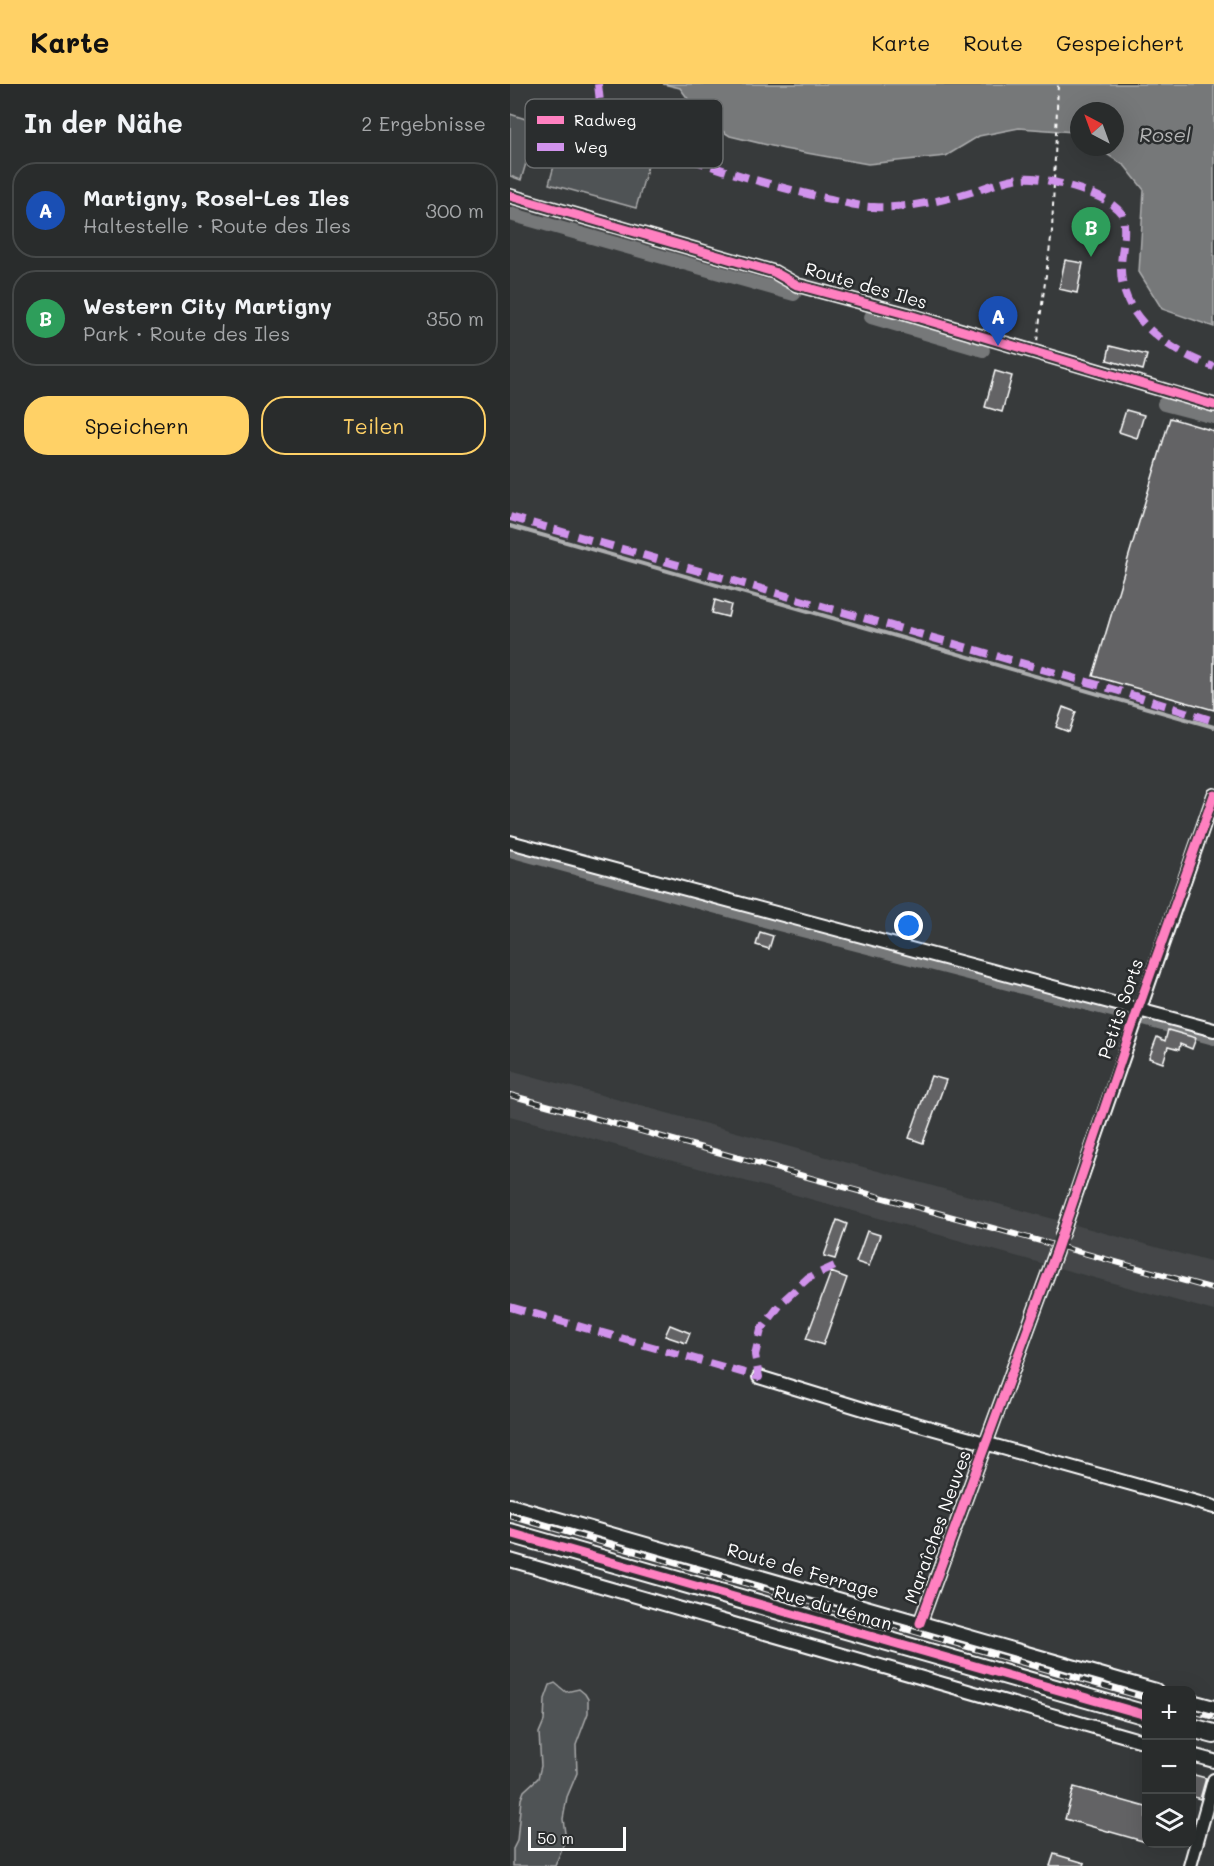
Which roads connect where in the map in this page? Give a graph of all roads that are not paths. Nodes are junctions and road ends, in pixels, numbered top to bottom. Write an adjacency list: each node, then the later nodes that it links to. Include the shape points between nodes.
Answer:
1 (510, 196): 2 (street, Route des Iles, via 774,272 797,285)
2 (1214, 405)
3 (1214, 795): 5 (street, Petits Sorts)
4 (510, 842): 5 (street)
5 (1138, 1009): 6 (street); 7 (street, Petits Sorts)
6 (1214, 1030)
7 (1062, 1234)
8 (1056, 1252): 10 (street)
9 (759, 1377): 10 (street, Maraîches Neuves)
10 (986, 1443): 12 (street); 15 (street, Maraîches Neuves)
11 (510, 1505): 15 (street, Route de Ferrage)
12 (1214, 1507)
13 (510, 1533): 19 (main road, Rue du Léman)
14 (510, 1560): 22 (street)
15 (920, 1623): 16 (street, Route de Ferrage)
16 (1142, 1686)
17 (1196, 1702): 18 (street)
18 (1214, 1707)
19 (1142, 1714)
20 (1196, 1729): 21 (main road)
21 (1214, 1734)
22 (1142, 1741)
23 (1196, 1756): 24 (street)
24 (1214, 1761)
25 (1214, 1779): 26 (street)
26 (1190, 1866)

